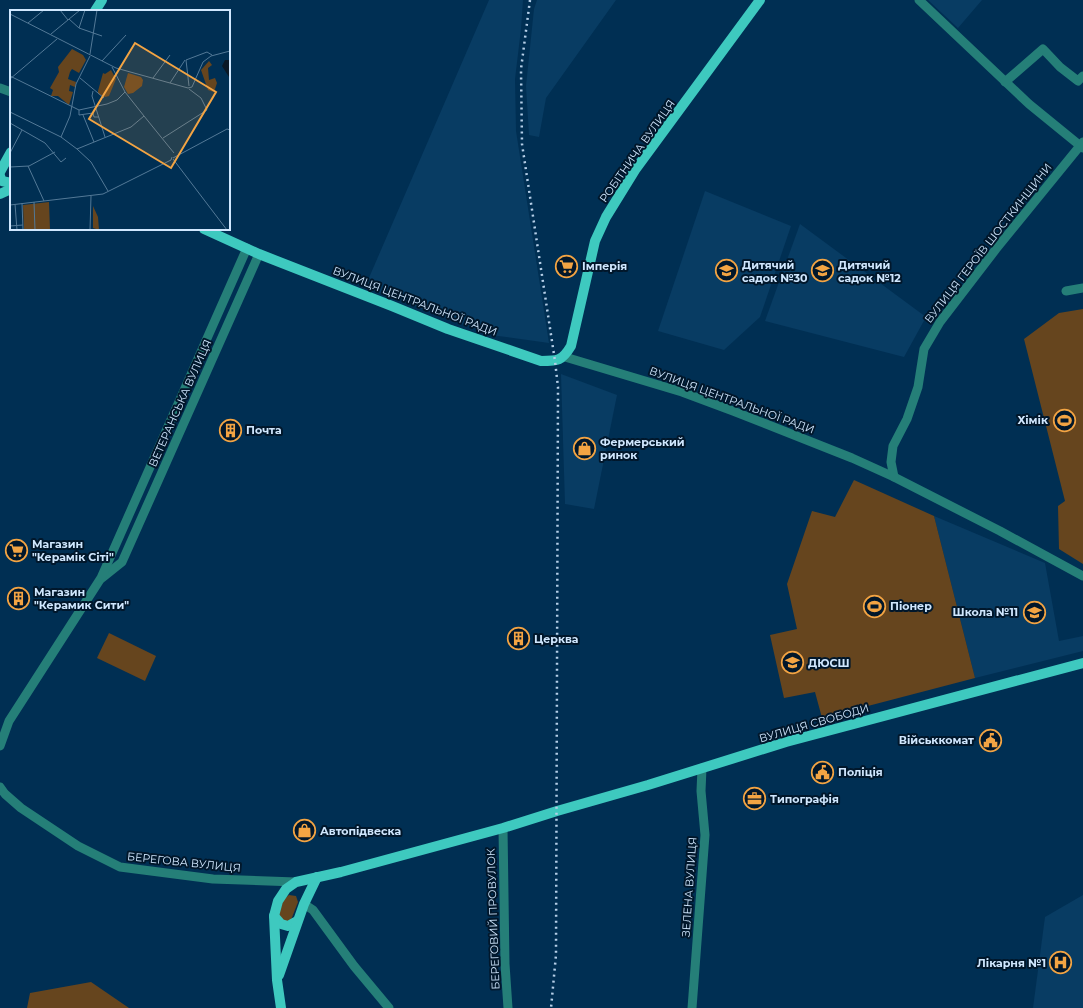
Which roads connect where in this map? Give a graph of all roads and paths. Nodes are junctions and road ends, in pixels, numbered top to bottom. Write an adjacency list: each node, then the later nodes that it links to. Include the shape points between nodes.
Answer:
1 (102, 0): 4 (main road)
2 (760, 0): 21 (main road, РОБІТНИЧА ВУЛИЦЯ, via 636,170 606,217 595,241 571,346)
3 (919, 0): 6 (street)
4 (96, 10)
5 (1083, 76): 6 (street, via 1078,81 1043,49)
6 (1006, 82): 9 (street, via 1029,104)
7 (0, 88): 8 (street)
8 (10, 92)
9 (1082, 145): 22 (street, ВУЛИЦЯ ГЕРОЇВ ШОСТКИНЩИНИ, via 996,249 940,322 924,349 918,387 907,419 893,446 891,462)
10 (10, 154): 11 (main road)
11 (0, 172)
12 (0, 176): 13 (main road, via 2,181)
13 (10, 183)
14 (10, 189): 15 (main road)
15 (0, 194)
16 (206, 230): 17 (main road, ВУЛИЦЯ ЦЕНТРАЛЬНОЇ РАДИ)
17 (247, 248): 18 (main road, ВУЛИЦЯ ЦЕНТРАЛЬНОЇ РАДИ); 24 (street, ВЕТЕРАНСЬКА ВУЛИЦЯ)
18 (259, 254): 21 (main road, ВУЛИЦЯ ЦЕНТРАЛЬНОЇ РАДИ, via 448,329 541,360 555,361); 24 (street, ВЕТЕРАНСЬКА ВУЛИЦЯ, via 122,562)
19 (1083, 288): 20 (street)
20 (1066, 291)
21 (565, 357): 22 (street, ВУЛИЦЯ ЦЕНТРАЛЬНОЇ РАДИ, via 676,390 852,458)
22 (894, 477): 23 (street, ВУЛИЦЯ ЦЕНТРАЛЬНОЇ РАДИ)
23 (1083, 576)
24 (101, 578): 26 (street, via 9,721)
25 (1083, 663): 27 (main road, ВУЛИЦЯ СВОБОДИ, via 786,742)
26 (0, 746)
27 (702, 768): 29 (main road, ВУЛИЦЯ СВОБОДИ); 40 (street, ЗЕЛЕНА ВУЛИЦЯ, via 701,791 705,835)
28 (0, 787): 32 (street, БЕРЕГОВА ВУЛИЦЯ, via 22,808 78,846 120,867 213,879)
29 (554, 812): 30 (main road, БЕРЕГОВА ВУЛИЦЯ)
30 (503, 828): 31 (main road, БЕРЕГОВА ВУЛИЦЯ); 39 (street, БЕРЕГОВИЙ ПРОВУЛОК)
31 (317, 877): 32 (main road, БЕРЕГОВА ВУЛИЦЯ); 33 (main road)
32 (296, 882): 33 (main road, via 304,894); 34 (main road, via 286,889 278,901)
33 (304, 904): 35 (main road); 38 (street, via 312,910)
34 (274, 916): 35 (main road, via 281,924 288,926); 36 (main road)
35 (297, 921): 36 (main road)
36 (277, 980): 37 (main road)
37 (281, 1008)
38 (389, 1008)
39 (508, 1008)
40 (692, 1008)

